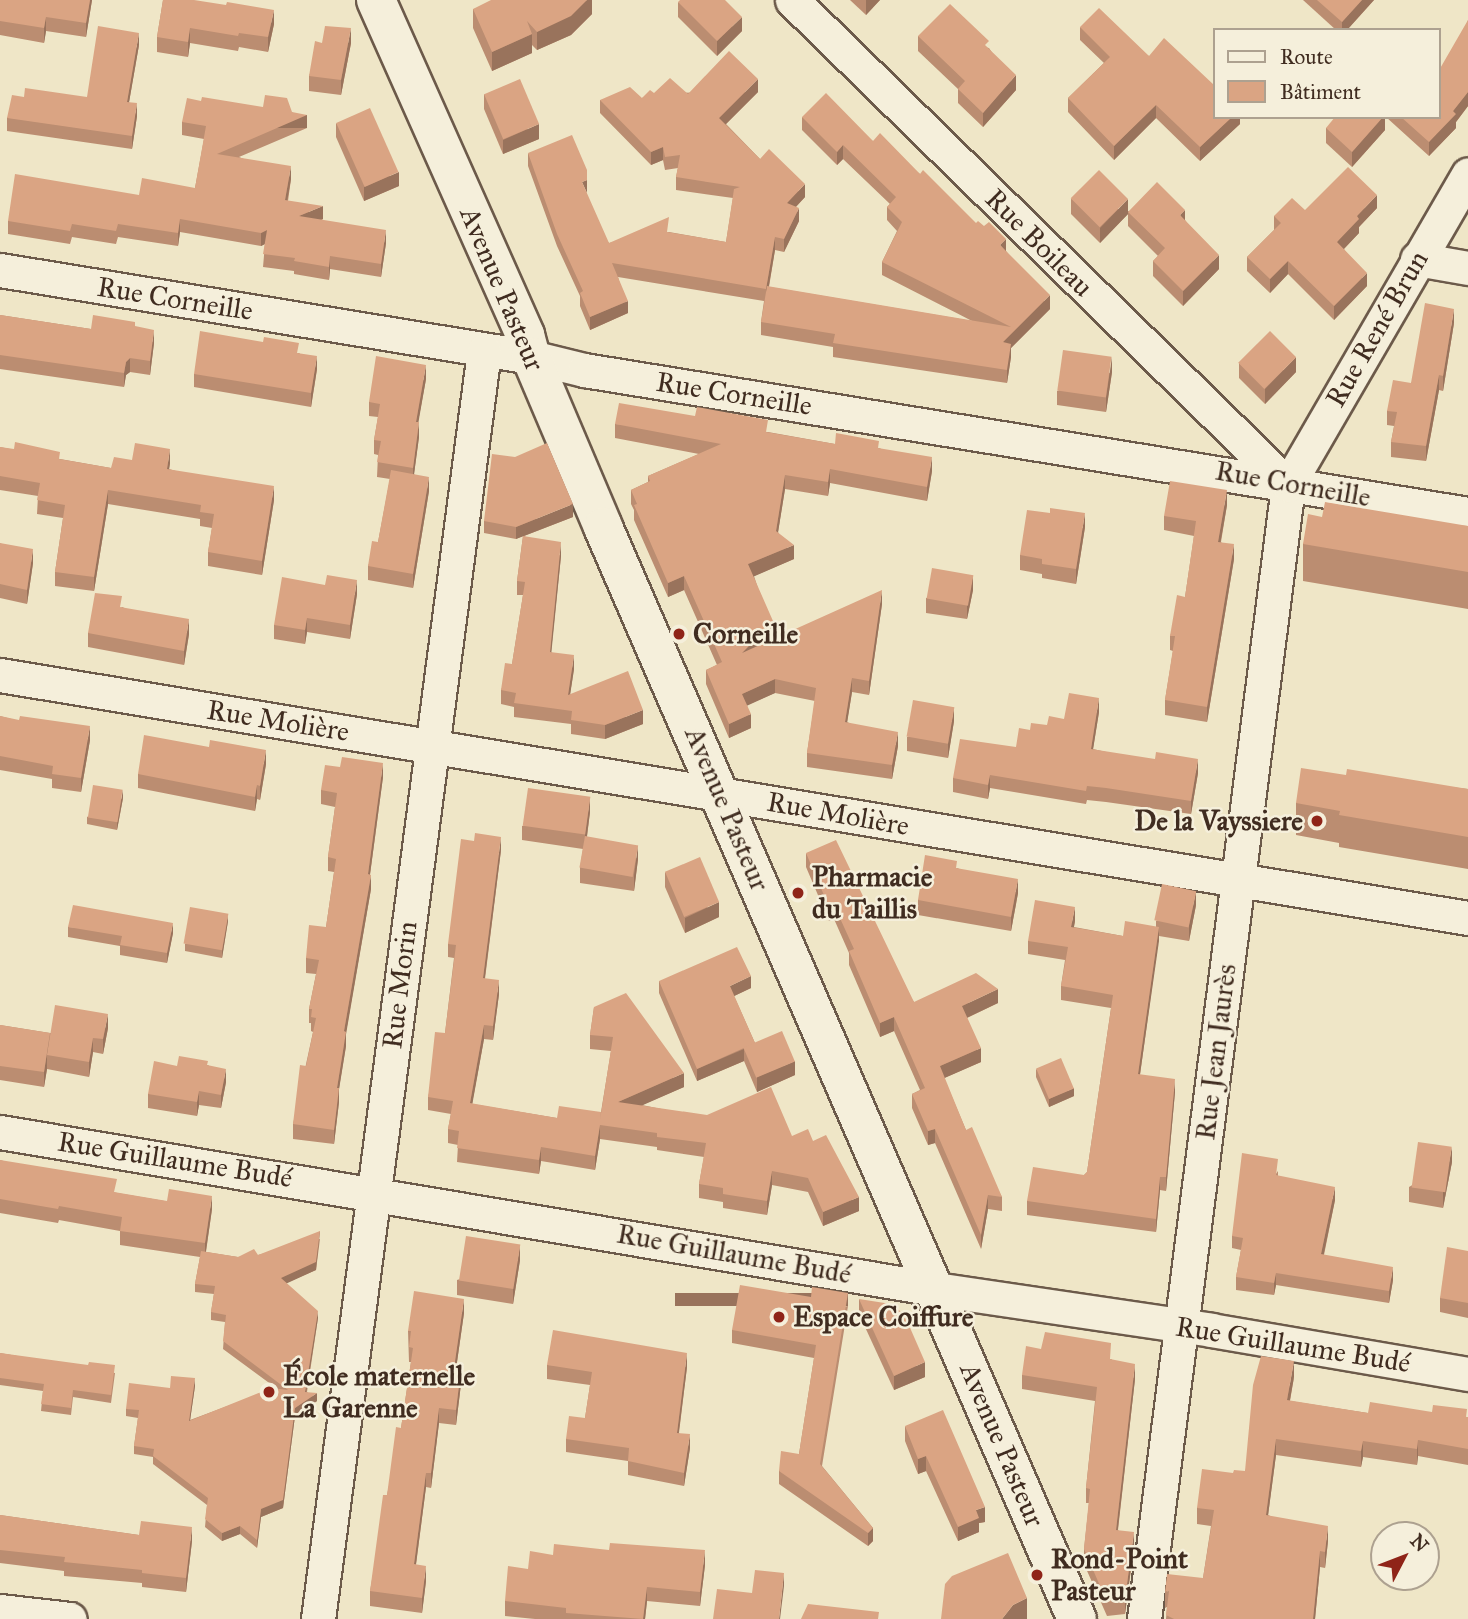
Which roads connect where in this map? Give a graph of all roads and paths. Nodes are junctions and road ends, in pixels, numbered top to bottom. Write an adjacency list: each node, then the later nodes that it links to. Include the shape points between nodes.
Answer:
1 (375, 0): 8 (street, Avenue Pasteur)
2 (792, 0): 9 (street, Rue Boileau)
3 (1468, 174): 4 (street, Rue René Brun)
4 (1417, 259): 5 (street); 9 (street, Rue René Brun)
5 (1468, 268)
6 (0, 270): 7 (street, Rue Corneille)
7 (484, 351): 8 (street, Rue Corneille); 12 (street, Rue Morin)
8 (531, 357): 9 (street, Rue Corneille, via 584,370); 13 (street, Avenue Pasteur)
9 (1287, 485): 10 (street, Rue Corneille); 14 (street, Rue Jean Jaurès)
10 (1468, 513)
11 (0, 675): 12 (street, Rue Molière)
12 (430, 745): 13 (street, Rue Molière); 17 (street, Rue Morin)
13 (721, 794): 14 (street, Rue Molière); 18 (street, Avenue Pasteur)
14 (1237, 882): 15 (street, Rue Molière); 19 (street, Rue Jean Jaurès)
15 (1468, 918)
16 (0, 1132): 17 (street, Rue Guillaume Budé)
17 (383, 1194): 18 (street, Rue Guillaume Budé); 23 (street, Rue Morin)
18 (935, 1289): 19 (street, Rue Guillaume Budé); 24 (street, Avenue Pasteur)
19 (1181, 1326): 20 (street, Rue Guillaume Budé); 25 (street, Rue Jean Jaurès)
20 (1468, 1374)
21 (0, 1611): 22 (street)
22 (70, 1619)
23 (318, 1619)
24 (1077, 1619)
25 (1144, 1619)

